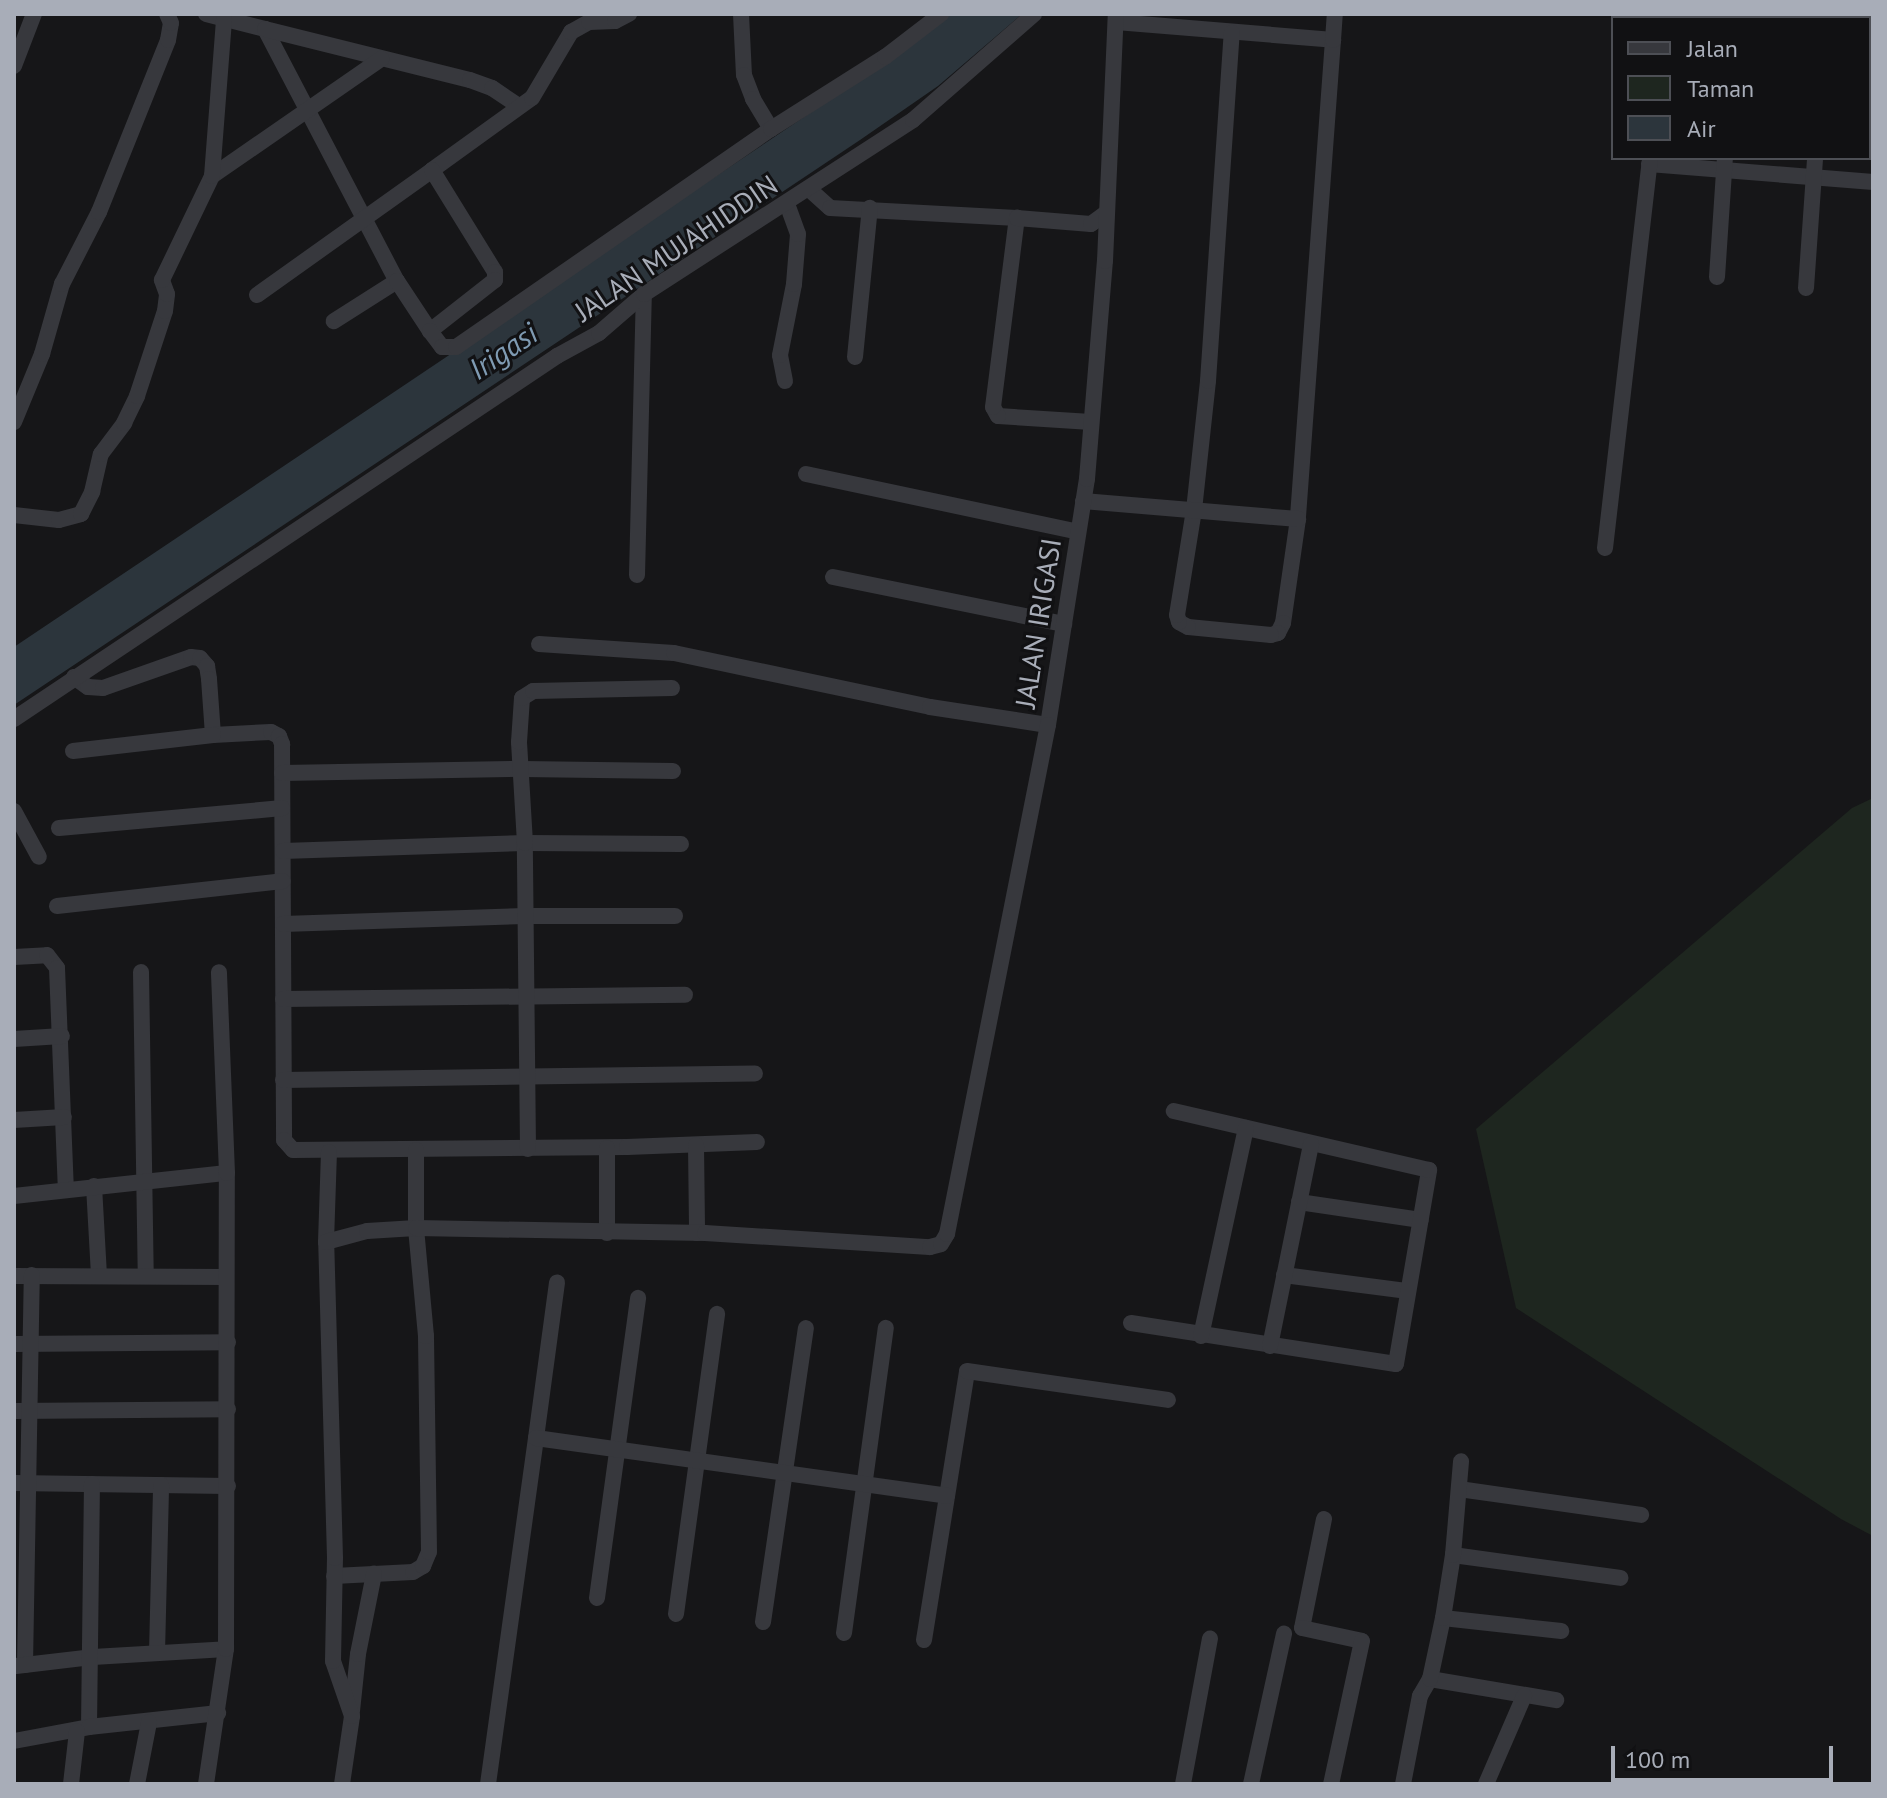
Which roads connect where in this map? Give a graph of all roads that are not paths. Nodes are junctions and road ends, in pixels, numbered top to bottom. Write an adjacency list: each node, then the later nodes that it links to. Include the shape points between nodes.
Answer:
1 (34, 14): 15 (street)
2 (167, 14): 41 (street, via 168,40 99,212 62,284 42,354)
3 (206, 14): 10 (street)
4 (629, 14): 16 (street, via 615,21 589,22 571,32 532,98)
5 (741, 14): 18 (street, via 744,75)
6 (941, 14): 18 (street, via 885,57)
7 (1034, 14): 26 (street, JALAN MUJAHIDDIN, via 913,120)
8 (1335, 14): 13 (street)
9 (1116, 18): 12 (street); 29 (street, JALAN IRIGASI)
10 (224, 19): 11 (street); 23 (street)
11 (265, 29): 14 (street); 17 (street)
12 (1232, 33): 13 (street); 45 (street)
13 (1333, 40): 47 (street)
14 (381, 59): 16 (street, via 470,80); 17 (street)
15 (14, 66)
16 (519, 106): 22 (street)
17 (307, 110): 23 (street); 31 (street)
18 (771, 129): 38 (street, via 456,347 442,347)
19 (1815, 160): 24 (street)
20 (1649, 161): 21 (street); 49 (street)
21 (1724, 164): 24 (street); 32 (street)
22 (432, 170): 31 (street); 38 (street, via 496,277 491,287)
23 (212, 176): 46 (street, via 162,280 165,311 137,396 101,454 88,506 72,519)
24 (1814, 177): 25 (street); 34 (street)
25 (1873, 182)
26 (809, 189): 27 (street, JALAN MUJAHIDDIN); 28 (street, via 830,208)
27 (787, 203): 35 (street, JALAN MUJAHIDDIN); 40 (street, via 798,234 780,355)
28 (870, 208): 30 (street); 39 (street)
29 (1106, 213): 30 (street, via 1091,224); 42 (street, JALAN IRIGASI)
30 (1017, 218): 42 (street, via 993,413)
31 (365, 221): 33 (street); 36 (street)
32 (1717, 277)
33 (397, 281): 37 (street); 38 (street)
34 (1806, 288)
35 (644, 294): 50 (street); 54 (street, JALAN MUJAHIDDIN, via 599,333)
36 (257, 295)
37 (334, 321)
38 (430, 331)
39 (855, 357)
40 (785, 381)
41 (14, 422)
42 (1091, 422): 44 (street, JALAN IRIGASI)
43 (806, 474): 48 (street)
44 (1083, 501): 45 (street); 48 (street, JALAN IRIGASI)
45 (1194, 510): 47 (street); 47 (street, via 1179,622 1271,635 1283,623)
46 (14, 515)
47 (1298, 519)
48 (1078, 532): 52 (street, JALAN IRIGASI)
49 (1605, 548)
50 (637, 575)
51 (833, 577): 52 (street)
52 (1064, 624): 57 (street, JALAN IRIGASI)
53 (539, 644): 57 (street, JALAN IRIGASI, via 674,653 930,707)
54 (74, 677): 56 (street, JALAN MUJAHIDDIN); 58 (street, via 88,687 103,688 200,658 207,666)
55 (672, 688): 60 (street, via 527,692 519,709)
56 (14, 719)
57 (1048, 725): 106 (street, via 945,1239 930,1247)
58 (213, 735): 59 (street); 62 (street, via 279,736)
59 (73, 751)
60 (522, 769): 61 (street); 62 (street); 66 (street)
61 (673, 771)
62 (282, 773): 63 (street)
63 (282, 808): 65 (street); 68 (street)
64 (14, 811): 69 (street)
65 (59, 828)
66 (525, 843): 67 (street); 68 (street); 72 (street)
67 (681, 844)
68 (283, 851): 70 (street)
69 (39, 857)
70 (283, 881): 71 (street); 74 (street)
71 (57, 906)
72 (525, 916): 73 (street); 74 (street); 80 (street)
73 (675, 916)
74 (283, 924): 79 (street)
75 (14, 957): 81 (street, via 47,955 57,968)
76 (141, 972): 98 (street)
77 (219, 972): 97 (street)
78 (685, 995): 80 (street)
79 (283, 999): 80 (street); 85 (street)
80 (528, 999): 84 (street)
81 (62, 1036): 82 (street); 87 (street)
82 (14, 1039)
83 (755, 1073): 84 (street)
84 (529, 1074): 85 (street); 94 (street)
85 (283, 1080): 96 (street, via 287,1146)
86 (1174, 1111): 89 (street)
87 (64, 1117): 88 (street); 100 (street)
88 (14, 1120)
89 (1246, 1128): 91 (street); 121 (street)
90 (757, 1142): 92 (street)
91 (1311, 1144): 102 (street); 103 (street, via 1429,1170)
92 (696, 1145): 93 (street); 106 (street)
93 (607, 1148): 94 (street); 105 (street)
94 (528, 1149): 95 (street)
95 (416, 1150): 96 (street); 104 (street)
96 (329, 1152): 107 (street)
97 (227, 1173): 98 (street); 113 (street)
98 (146, 1181): 99 (street); 110 (street)
99 (94, 1186): 100 (street); 109 (street)
100 (66, 1190): 101 (street)
101 (14, 1196)
102 (1299, 1202): 103 (street); 111 (street)
103 (1421, 1220): 115 (street)
104 (416, 1228): 105 (street); 107 (street, via 367,1231); 143 (street, via 426,1336 429,1552 423,1566 413,1572)
105 (607, 1233): 106 (street)
106 (697, 1233)
107 (326, 1242): 144 (street)
108 (32, 1275): 109 (street); 112 (street); 123 (street)
109 (99, 1275): 110 (street)
110 (146, 1275): 113 (street)
111 (1284, 1275): 115 (street); 124 (street)
112 (14, 1276)
113 (226, 1277): 122 (street)
114 (557, 1282): 128 (street)
115 (1408, 1291): 124 (street, via 1396,1364)
116 (638, 1298): 129 (street)
117 (717, 1314): 130 (street)
118 (1131, 1323): 121 (street)
119 (806, 1328): 132 (street)
120 (886, 1328): 135 (street)
121 (1201, 1336): 124 (street)
122 (228, 1342): 123 (street); 126 (street)
123 (22, 1344): 127 (street)
124 (1270, 1346)
125 (1168, 1400): 139 (street, via 967,1371)
126 (228, 1409): 127 (street); 137 (street)
127 (23, 1411): 133 (street)
128 (536, 1438): 129 (street); 171 (street)
129 (617, 1450): 130 (street); 146 (street)
130 (697, 1461): 132 (street); 147 (street)
131 (1461, 1461): 138 (street)
132 (785, 1473): 135 (street); 149 (street)
133 (22, 1483): 134 (street); 158 (street)
134 (92, 1484): 136 (street); 157 (street)
135 (865, 1484): 139 (street); 151 (street)
136 (161, 1485): 137 (street); 156 (street)
137 (228, 1486): 155 (street)
138 (1459, 1489): 140 (street); 142 (street)
139 (947, 1496): 154 (street)
140 (1641, 1515)
141 (1324, 1519): 174 (street, via 1302,1628 1362,1641)
142 (1453, 1555): 145 (street); 148 (street)
143 (374, 1574): 144 (street); 163 (street)
144 (334, 1576): 163 (street, via 333,1661)
145 (1620, 1578)
146 (597, 1598)
147 (676, 1614)
148 (1443, 1618): 150 (street); 159 (street)
149 (763, 1622)
150 (1561, 1631)
151 (844, 1633)
152 (1284, 1634): 173 (street)
153 (1210, 1638): 172 (street)
154 (924, 1640)
155 (226, 1649): 156 (street); 162 (street)
156 (157, 1653): 157 (street)
157 (93, 1657): 158 (street); 165 (street)
158 (19, 1666)
159 (1430, 1679): 160 (street); 175 (street, via 1420,1696)
160 (1524, 1696): 161 (street); 176 (street)
161 (1556, 1700)
162 (218, 1713): 164 (street); 169 (street)
163 (352, 1716): 170 (street)
164 (149, 1722): 165 (street); 168 (street)
165 (83, 1729): 166 (street); 167 (street)
166 (14, 1741)
167 (71, 1784)
168 (137, 1784)
169 (206, 1784)
170 (342, 1784)
171 (488, 1784)
172 (1183, 1784)
173 (1251, 1784)
174 (1331, 1784)
175 (1403, 1784)
176 (1486, 1784)

